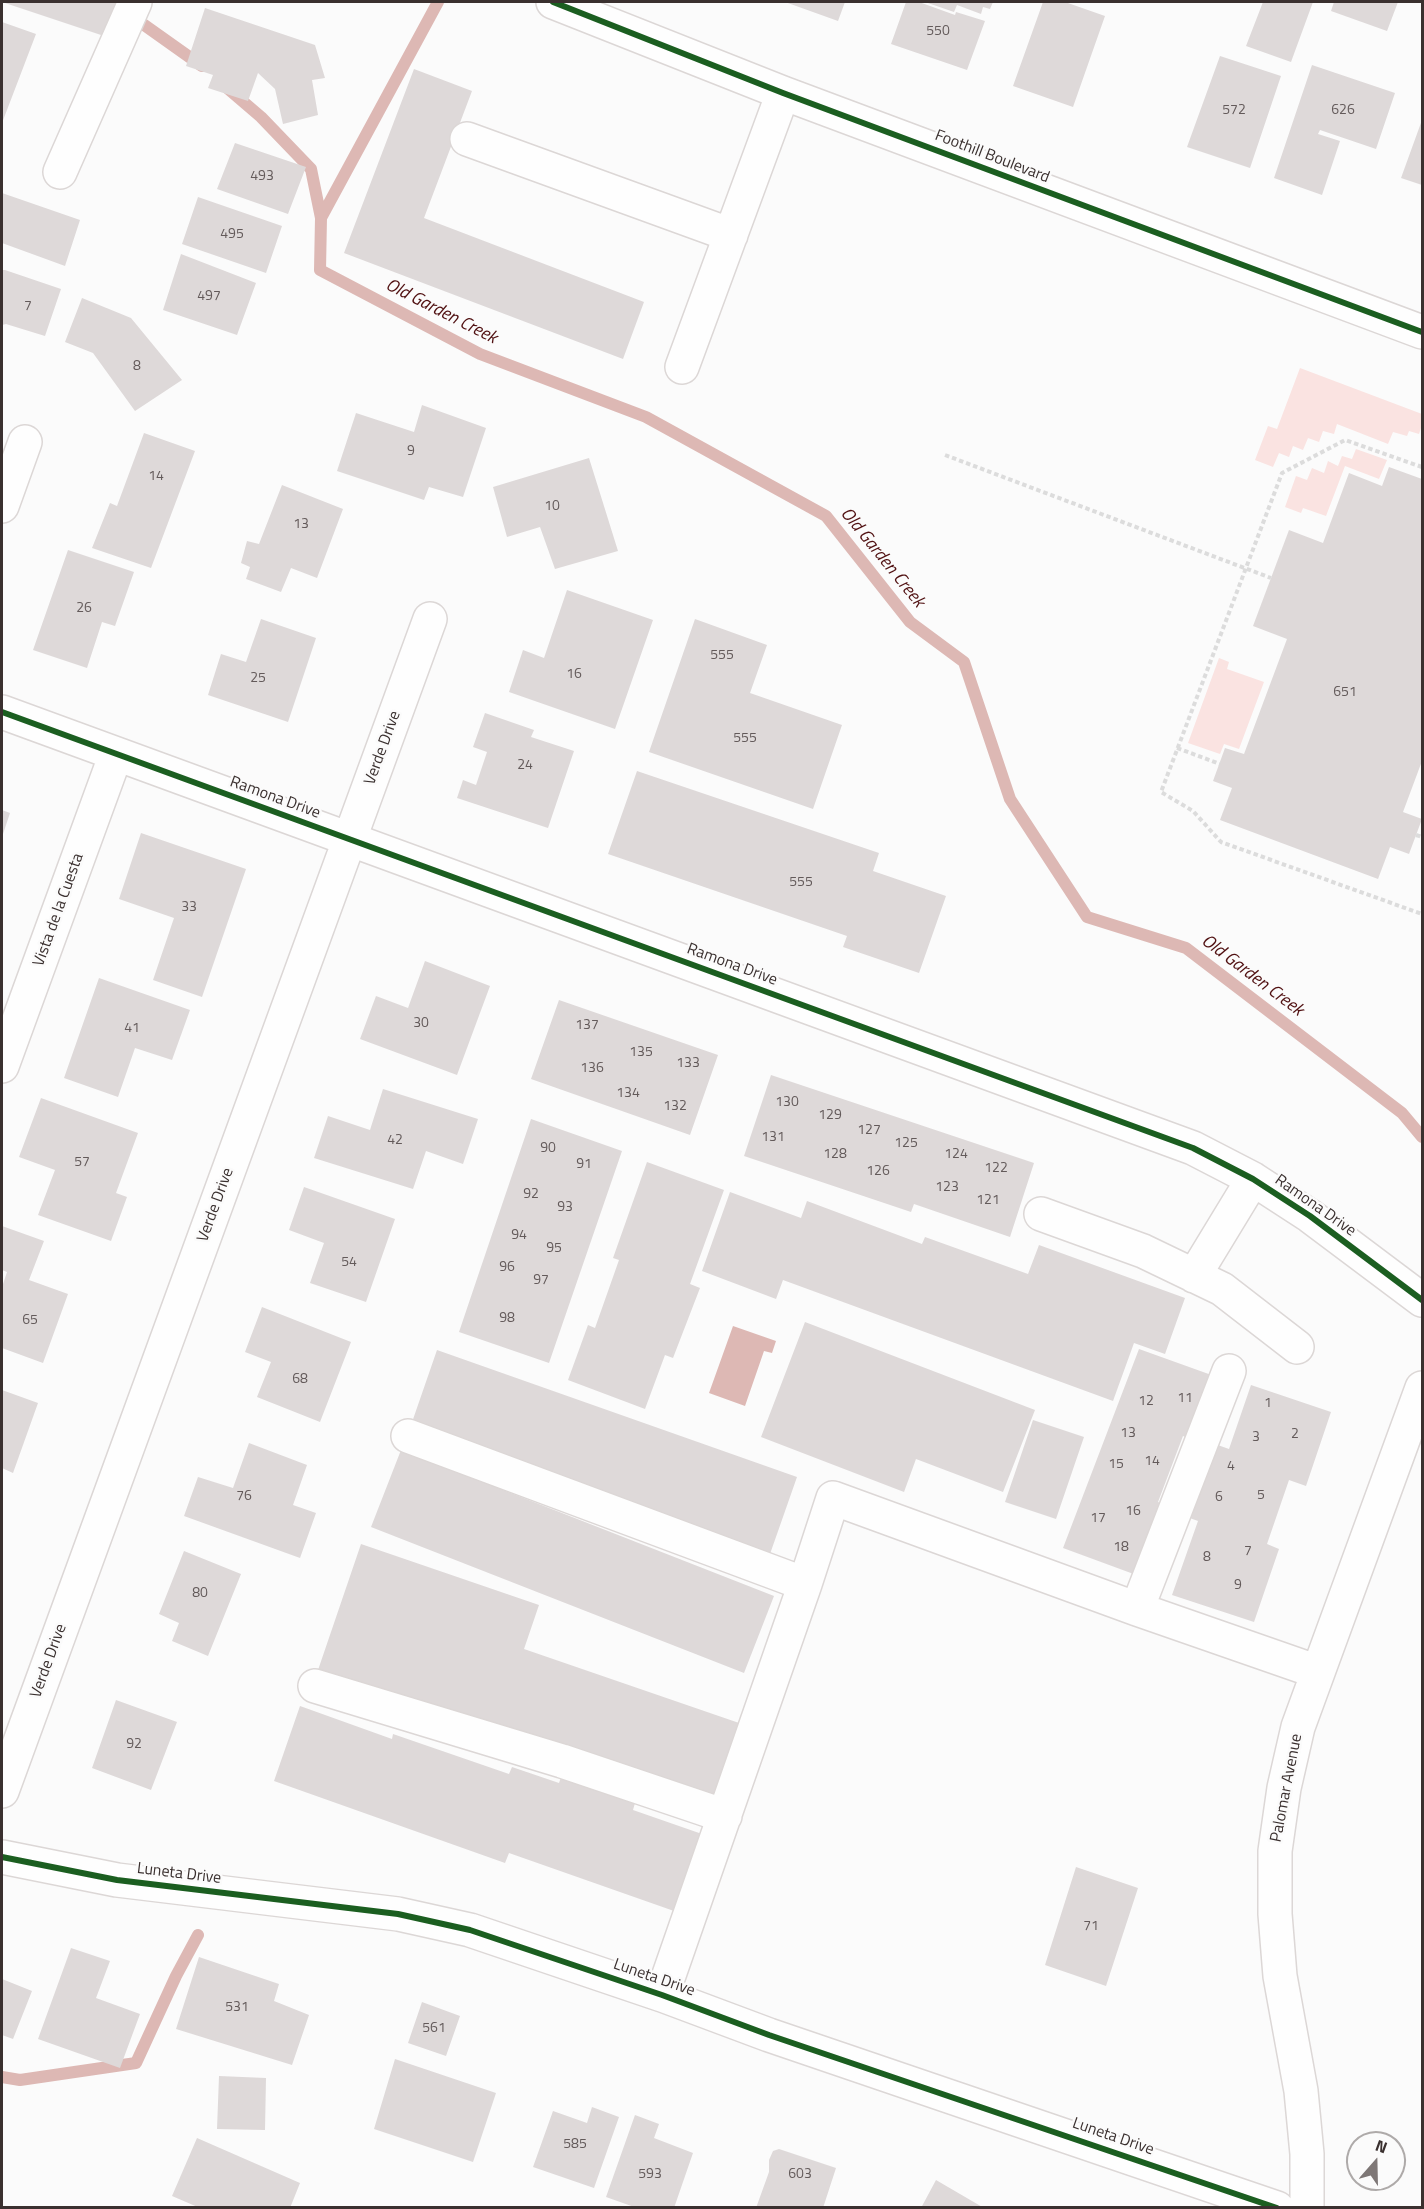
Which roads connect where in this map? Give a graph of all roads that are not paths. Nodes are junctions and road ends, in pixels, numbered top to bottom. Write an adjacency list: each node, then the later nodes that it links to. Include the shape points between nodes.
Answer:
1 (135, 2): 5 (street)
2 (553, 2): 3 (street, Foothill Boulevard)
3 (783, 93): 6 (street); 7 (street, Foothill Boulevard)
4 (467, 139): 6 (street)
5 (60, 172)
6 (731, 236): 8 (street)
7 (1422, 332)
8 (682, 367)
9 (25, 442): 10 (street)
10 (2, 506)
11 (430, 619): 14 (street, Verde Drive)
12 (2, 712): 13 (street, Ramona Drive)
13 (116, 754): 14 (street, Ramona Drive); 15 (street, Vista de la Cuesta)
14 (350, 839): 16 (street, Ramona Drive, via 1193,1148); 28 (street, Verde Drive)
15 (2, 1066)
16 (1253, 1179): 18 (street); 19 (street, Ramona Drive, via 1310,1216)
17 (1041, 1214): 18 (street, via 1143,1251)
18 (1194, 1276): 20 (street, via 1222,1289)
19 (1422, 1300)
20 (1297, 1347)
21 (1229, 1371): 25 (street)
22 (1422, 1388): 26 (street, Palomar Avenue)
23 (408, 1436): 24 (street)
24 (805, 1584): 25 (street, via 833,1498); 29 (street)
25 (1137, 1610): 26 (street)
26 (1318, 1672): 33 (street, Palomar Avenue, via 1296,1737 1275,1851 1280,1976 1301,2091)
27 (315, 1686): 29 (street, via 562,1761)
28 (2, 1791)
29 (725, 1816): 31 (street)
30 (2, 1857): 31 (street, Luneta Drive, via 117,1880 398,1914 470,1930)
31 (662, 1995): 32 (street, Luneta Drive)
32 (1277, 2208)
33 (1307, 2208)

